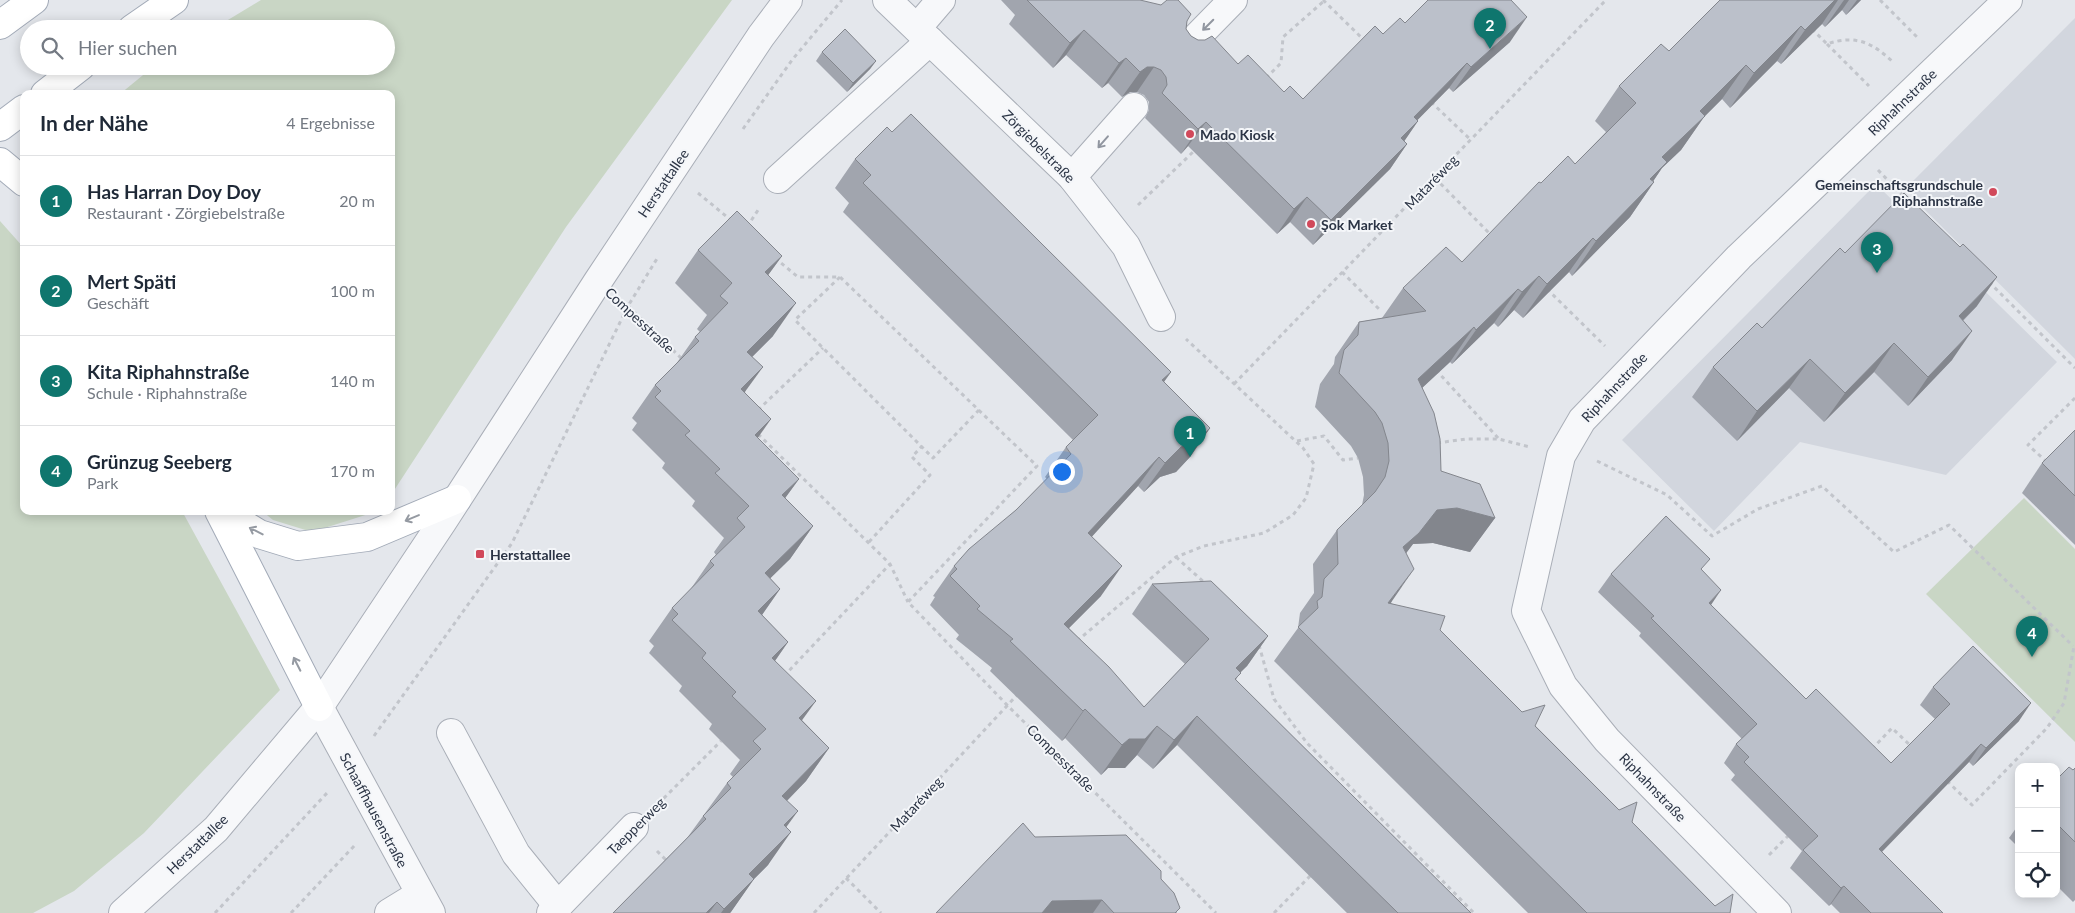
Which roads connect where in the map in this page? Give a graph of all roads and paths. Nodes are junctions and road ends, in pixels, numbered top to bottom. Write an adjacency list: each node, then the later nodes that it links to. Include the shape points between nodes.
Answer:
1 (34, 0): 13 (main road)
2 (174, 0): 12 (main road)
3 (788, 0): 50 (street, Herstattallee)
4 (842, 0): 29 (path, via 792,60)
5 (887, 0): 15 (street, Zörgiebelstraße)
6 (941, 0): 15 (street)
7 (1233, 0): 18 (street, one-way to 18)
8 (1606, 0): 30 (path, Mataréweg)
9 (1880, 0): 19 (path)
10 (2008, 0): 19 (street, Riphahnstraße)
11 (1323, 1): 16 (path); 21 (path, via 1283,37 1281,63)
12 (145, 20)
13 (0, 25)
14 (1810, 27): 17 (path)
15 (924, 35): 34 (street, Zörgiebelstraße); 37 (street)
16 (1368, 44)
17 (1827, 44): 22 (path, via 1838,40 1865,41 1883,52); 26 (path)
18 (1184, 50)
19 (1943, 63): 22 (street, Riphahnstraße)
20 (69, 75): 23 (main road)
21 (1262, 82)
22 (1918, 86): 26 (street, Riphahnstraße)
23 (49, 90)
24 (1429, 100): 30 (path)
25 (1134, 107): 34 (street, one-way to 34)
26 (1894, 110): 31 (street, Riphahnstraße)
27 (20, 112): 28 (main road)
28 (1, 126)
29 (742, 130)
30 (1471, 140): 35 (path, Mataréweg)
31 (1855, 147): 41 (path); 59 (street, Riphahnstraße, via 1739,256)
32 (1193, 152): 43 (path)
33 (0, 162): 36 (main road)
34 (1072, 177): 43 (street, Zörgiebelstraße)
35 (1435, 178): 44 (path); 47 (path, Mataréweg)
36 (20, 179)
37 (778, 179)
38 (704, 185): 39 (path)
39 (698, 193): 40 (path); 42 (path)
40 (695, 198)
41 (1910, 203)
42 (736, 225)
43 (1113, 230): 54 (street, Zörgiebelstraße, via 1126,246)
44 (1495, 239)
45 (662, 250): 52 (path)
46 (768, 251): 48 (path, via 798,277)
47 (1342, 272): 53 (path); 60 (path, Mataréweg)
48 (840, 277): 55 (path, via 795,320); 62 (path)
49 (1986, 278): 58 (path)
50 (598, 281): 52 (path, Compesstraße); 72 (street, Herstattallee)
51 (1541, 284): 59 (path)
52 (628, 306): 56 (path, Compesstraße); 91 (path, via 512,542)
53 (1379, 309)
54 (1161, 316): 60 (path)
55 (823, 348): 63 (path); 68 (path)
56 (682, 359)
57 (1430, 364): 65 (path)
58 (2075, 368)
59 (1630, 370): 69 (street, Riphahnstraße, via 1582,420)
60 (1234, 384): 66 (path)
61 (2075, 398): 71 (path, via 2028,445)
62 (979, 410): 68 (path, via 933,458); 79 (path, via 1037,466)
63 (753, 415)
64 (753, 428): 75 (path, Compesstraße)
65 (1499, 439): 67 (path, via 1466,439); 69 (path)
66 (1296, 441): 70 (path, via 1324,436 1343,460); 76 (path, via 1314,464 1306,498 1293,515 1264,533 1204,546)
67 (1428, 445)
68 (922, 446): 75 (path, via 912,457 930,475)
69 (1563, 451): 82 (path, via 1667,495 1712,536 1758,509 1822,486 1894,552 1949,525); 100 (street, Riphahnstraße, via 1526,611 1563,686 1606,740)
70 (1358, 458)
71 (2050, 465)
72 (456, 499): 74 (main road, one-way to 74, via 367,537 298,546 259,534); 86 (street, Herstattallee)
73 (222, 515): 86 (main road, one-way to 73)
74 (227, 515)
75 (869, 542): 77 (path, Compesstraße)
76 (1176, 557): 78 (path); 81 (path)
77 (890, 564): 79 (path, Compesstraße); 83 (path)
78 (1212, 589)
79 (908, 602): 85 (path, Compesstraße)
80 (1257, 637): 93 (path, via 1274,700 1307,743)
81 (1071, 646)
82 (2074, 646): 92 (path, via 2064,703 2047,728 1972,805)
83 (779, 681)
84 (1018, 694): 85 (path, Mataréweg)
85 (1008, 706): 99 (path, Mataréweg); 109 (path, Compesstraße)
86 (319, 707): 91 (street, Schaaffhausenstraße); 103 (street, Herstattallee, via 216,829)
87 (451, 733): 102 (street, via 516,854)
88 (721, 741): 95 (path, Taepperweg)
89 (1919, 754): 90 (path, via 1892,728)
90 (1866, 756)
91 (352, 768): 101 (street, Schaaffhausenstraße); 104 (path)
92 (1945, 780)
93 (1373, 810): 94 (path); 111 (path)
94 (1367, 817)
95 (634, 828): 102 (street, Taepperweg)
96 (1793, 831): 100 (path)
97 (356, 844): 105 (path)
98 (1316, 870): 110 (path)
99 (846, 878): 107 (path, Mataréweg); 108 (path)
100 (1744, 881): 112 (street, Riphahnstraße)
101 (425, 904): 106 (street)
102 (554, 909)
103 (123, 913)
104 (215, 913)
105 (291, 913)
106 (390, 913)
107 (814, 913)
108 (881, 913)
109 (1216, 913)
110 (1274, 913)
111 (1474, 913)
112 (1777, 913)

